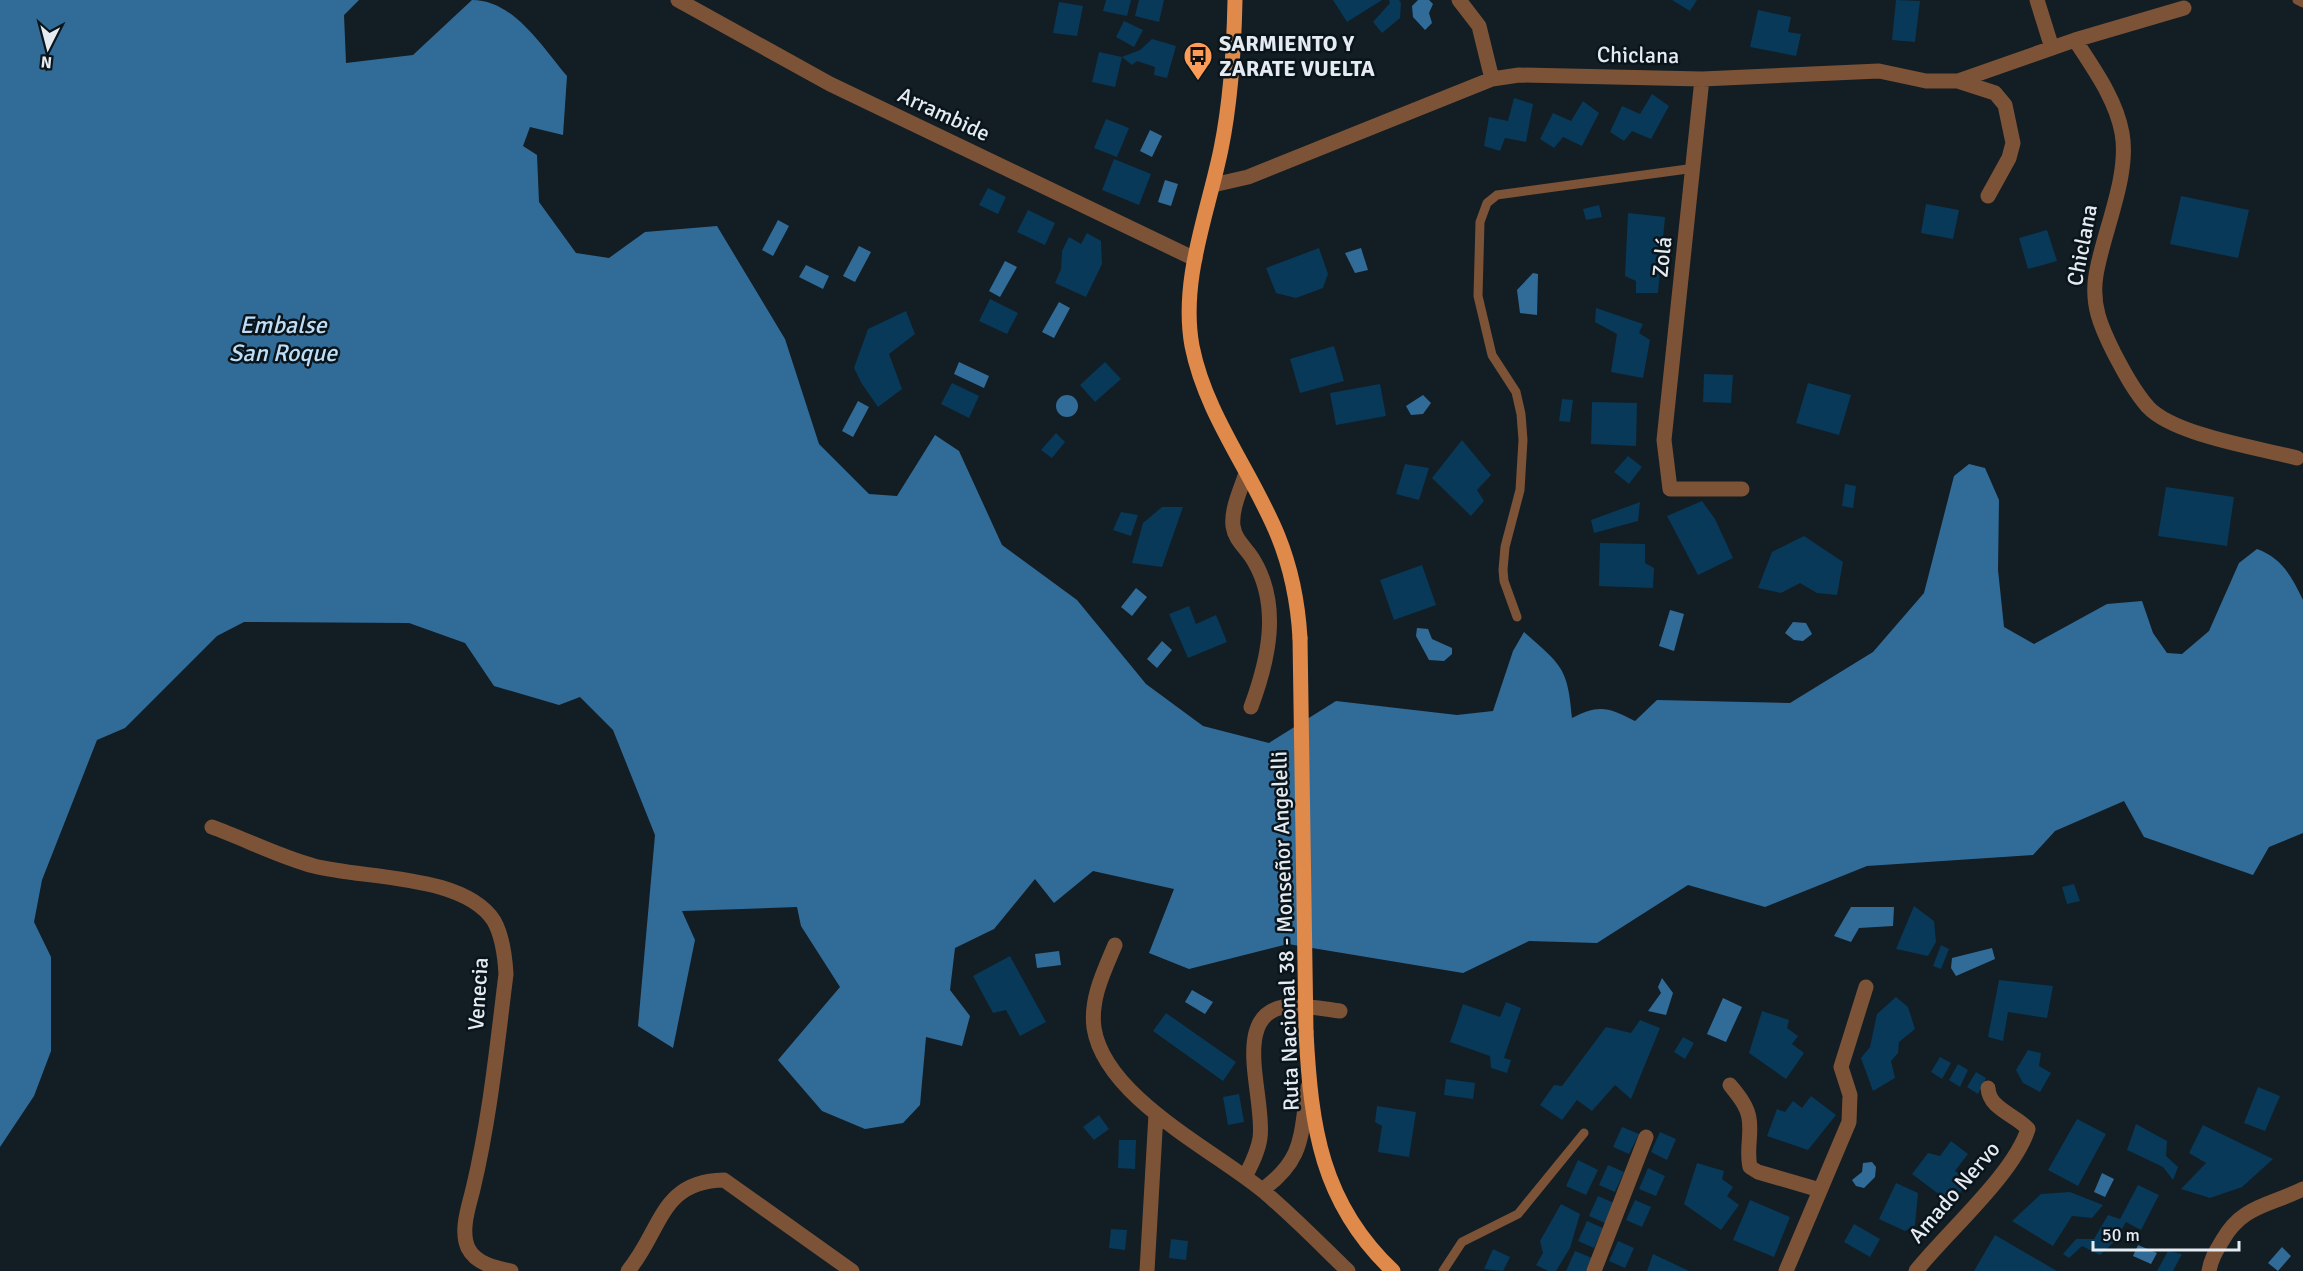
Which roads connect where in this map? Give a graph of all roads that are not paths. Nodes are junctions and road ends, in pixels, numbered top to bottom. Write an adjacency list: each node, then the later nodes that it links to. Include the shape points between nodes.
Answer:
1 (678, 0): 16 (street, Arrambide, via 830,84)
2 (1235, 0): 14 (main road, Ruta Nacional 38 - Monseñor Angelelli, via 1229,101)
3 (1459, 0): 10 (street, via 1479,26)
4 (2037, 0): 9 (street)
5 (2297, 0): 6 (lane)
6 (2303, 3)
7 (2184, 8): 8 (street, Chiclana)
8 (2075, 40): 9 (street, Chiclana); 17 (street, Chiclana, via 2113,104 2122,133 2123,162 2096,276 2098,322 2130,382 2149,408 2169,422)
9 (2052, 48): 12 (street, Chiclana)
10 (1492, 79): 11 (street, Chiclana, via 1519,75); 14 (street, Chiclana, via 1248,177)
11 (1702, 79): 12 (street, Chiclana, via 1879,71 1926,81); 13 (street, Zolá)
12 (1958, 81): 15 (street, via 1995,93 2005,105 2013,143)
13 (1695, 168): 19 (street, Zolá, via 1664,440 1670,489); 20 (lane, via 1497,195 1487,202 1480,222 1478,296 1492,355 1516,392 1523,440 1520,490 1503,570)
14 (1213, 185): 16 (main road, Ruta Nacional 38 - Monseñor Angelelli)
15 (1988, 196)
16 (1195, 260): 18 (main road, Ruta Nacional 38 - Monseñor Angelelli, via 1190,320 1194,355 1204,387)
17 (2297, 458)
18 (1246, 473): 21 (street, via 1233,525 1237,539 1254,561 1270,610 1264,669); 26 (main road, Ruta Nacional 38 - Monseñor Angelelli, bridge, via 1278,537 1296,598)
19 (1742, 489)
20 (1517, 617)
21 (1251, 707)
22 (212, 826): 36 (street, Venecia, via 313,866 453,892 475,903 494,921 504,951 506,974 486,1135 465,1224 468,1247 477,1258 491,1267)
23 (1115, 945): 29 (street, via 1101,976 1094,1004 1094,1028 1100,1048 1113,1068)
24 (1866, 987): 35 (street, via 1841,1067 1850,1095 1849,1122)
25 (1340, 1011): 32 (street, via 1282,1007 1266,1014 1255,1029 1260,1138)
26 (1309, 1081): 34 (street, via 1294,1160 1282,1176); 41 (main road, Ruta Nacional 38 - Monseñor Angelelli, via 1317,1139 1334,1190 1367,1245)
27 (1730, 1084): 35 (street, via 1743,1101 1749,1118 1750,1167)
28 (1988, 1088): 45 (street, Amado Nervo, via 1997,1106 2021,1120 2028,1129 2024,1143 2008,1167)
29 (1156, 1114): 32 (street); 39 (street)
30 (1584, 1133): 42 (lane, via 1518,1214 1462,1242)
31 (1646, 1137): 43 (street)
32 (1245, 1177): 34 (street)
33 (2303, 1189): 46 (street, via 2242,1215 2232,1224)
34 (1262, 1190): 40 (street)
35 (1820, 1190): 44 (street)
36 (511, 1271)
37 (628, 1271): 38 (street, via 672,1200 687,1187 706,1180 724,1180)
38 (852, 1271)
39 (1147, 1271)
40 (1348, 1271)
41 (1394, 1271)
42 (1443, 1271)
43 (1594, 1271)
44 (1786, 1271)
45 (1916, 1271)
46 (2209, 1271)

